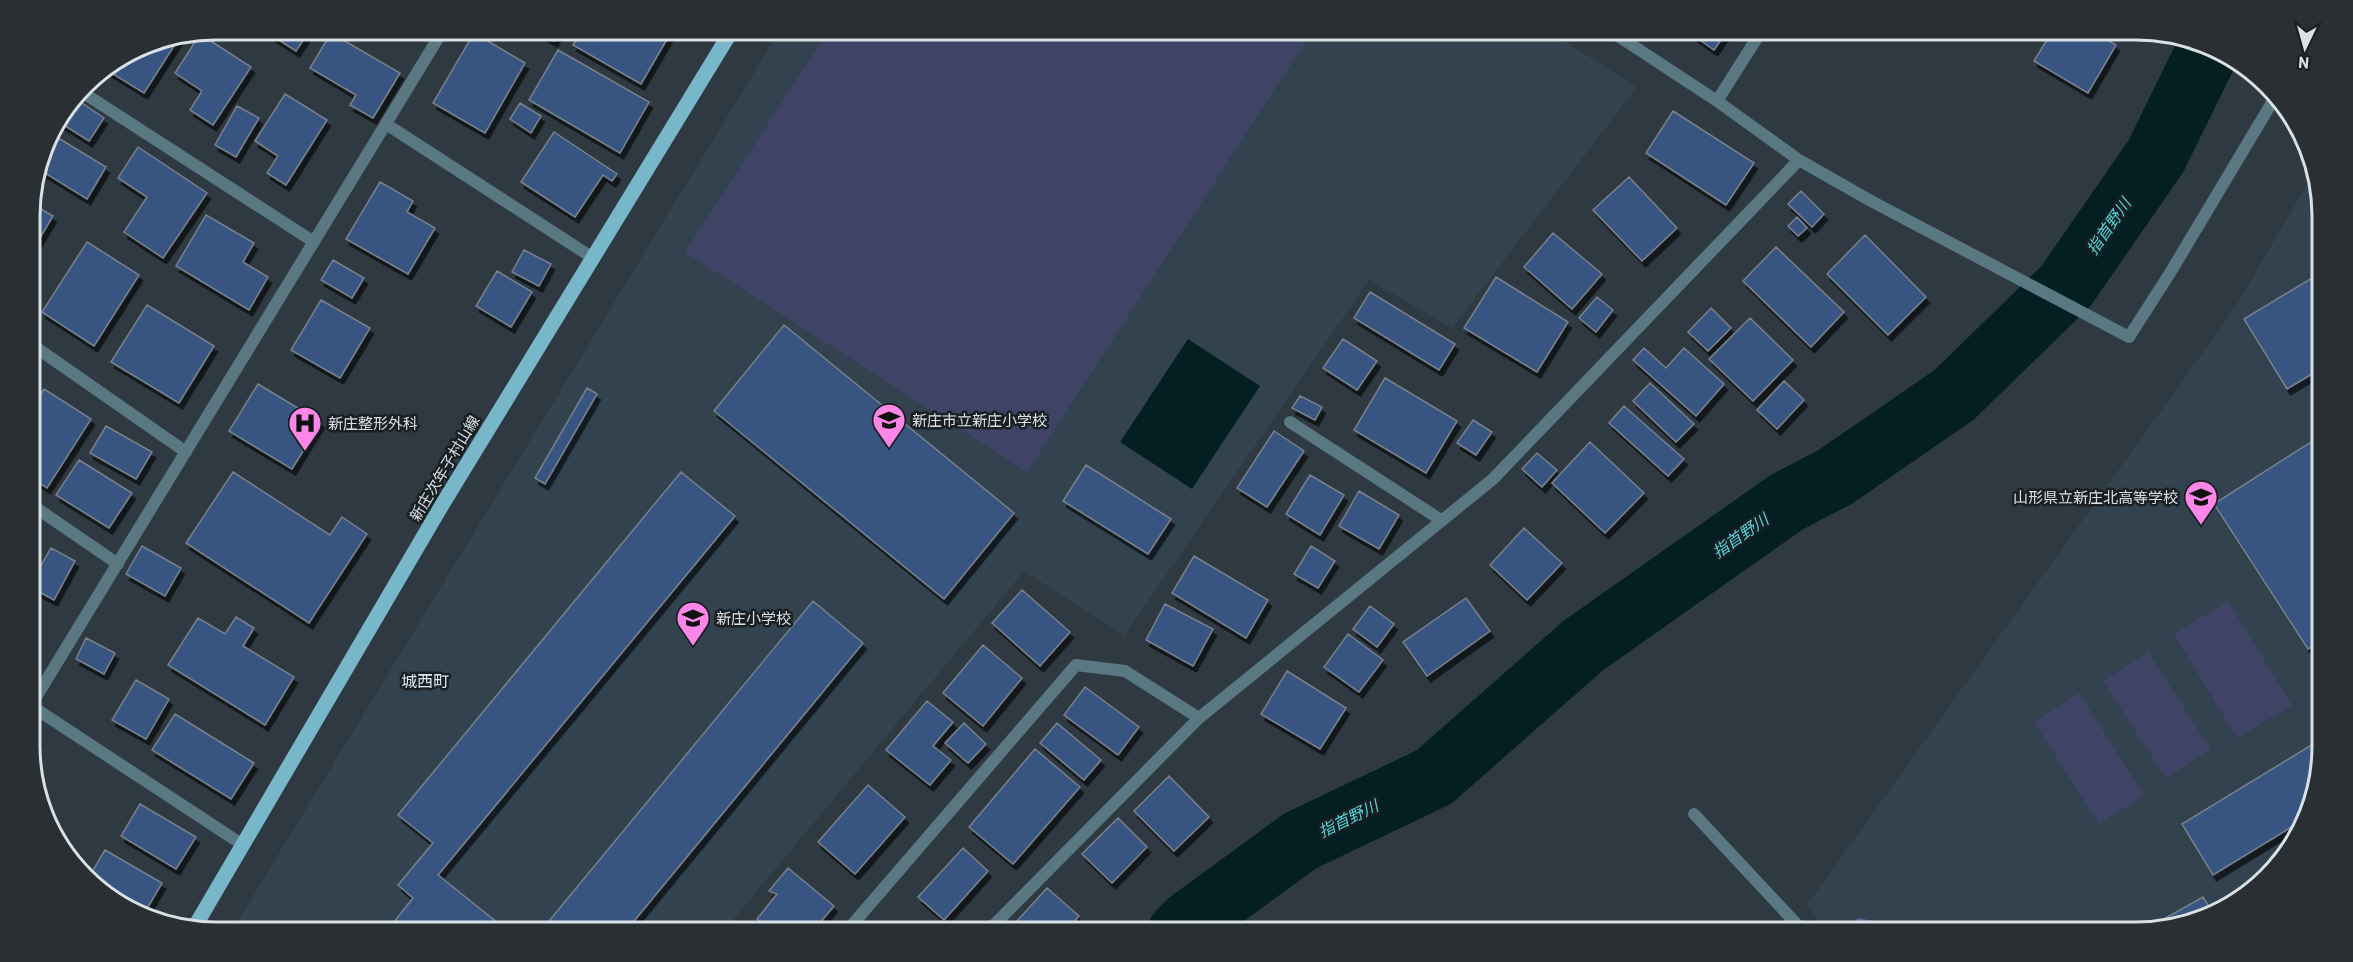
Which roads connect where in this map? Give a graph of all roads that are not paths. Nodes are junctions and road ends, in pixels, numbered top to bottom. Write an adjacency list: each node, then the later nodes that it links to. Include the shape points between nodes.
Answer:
1 (436, 41): 8 (street)
2 (725, 41): 11 (main road, 新庄次年子村山線)
3 (1626, 41): 6 (street)
4 (1755, 41): 6 (street)
5 (88, 96): 10 (street)
6 (1717, 101): 9 (street)
7 (2271, 104): 9 (street, via 2129,337)
8 (386, 124): 10 (street); 11 (street)
9 (1799, 160): 16 (street, via 1493,478)
10 (314, 242): 14 (street)
11 (593, 258): 22 (main road, 新庄次年子村山線, via 442,505)
12 (41, 351): 14 (street)
13 (1290, 422): 16 (street)
14 (186, 452): 17 (street)
15 (41, 511): 17 (street)
16 (1441, 520): 20 (street)
17 (117, 564): 18 (street)
18 (41, 689)
19 (41, 712): 22 (street)
20 (1199, 717): 25 (street, via 1125,671 1076,665); 26 (street)
21 (1694, 814): 24 (street)
22 (243, 845): 23 (main road, 新庄次年子村山線)
23 (198, 920)
24 (1794, 921)
25 (855, 922)
26 (997, 922)

